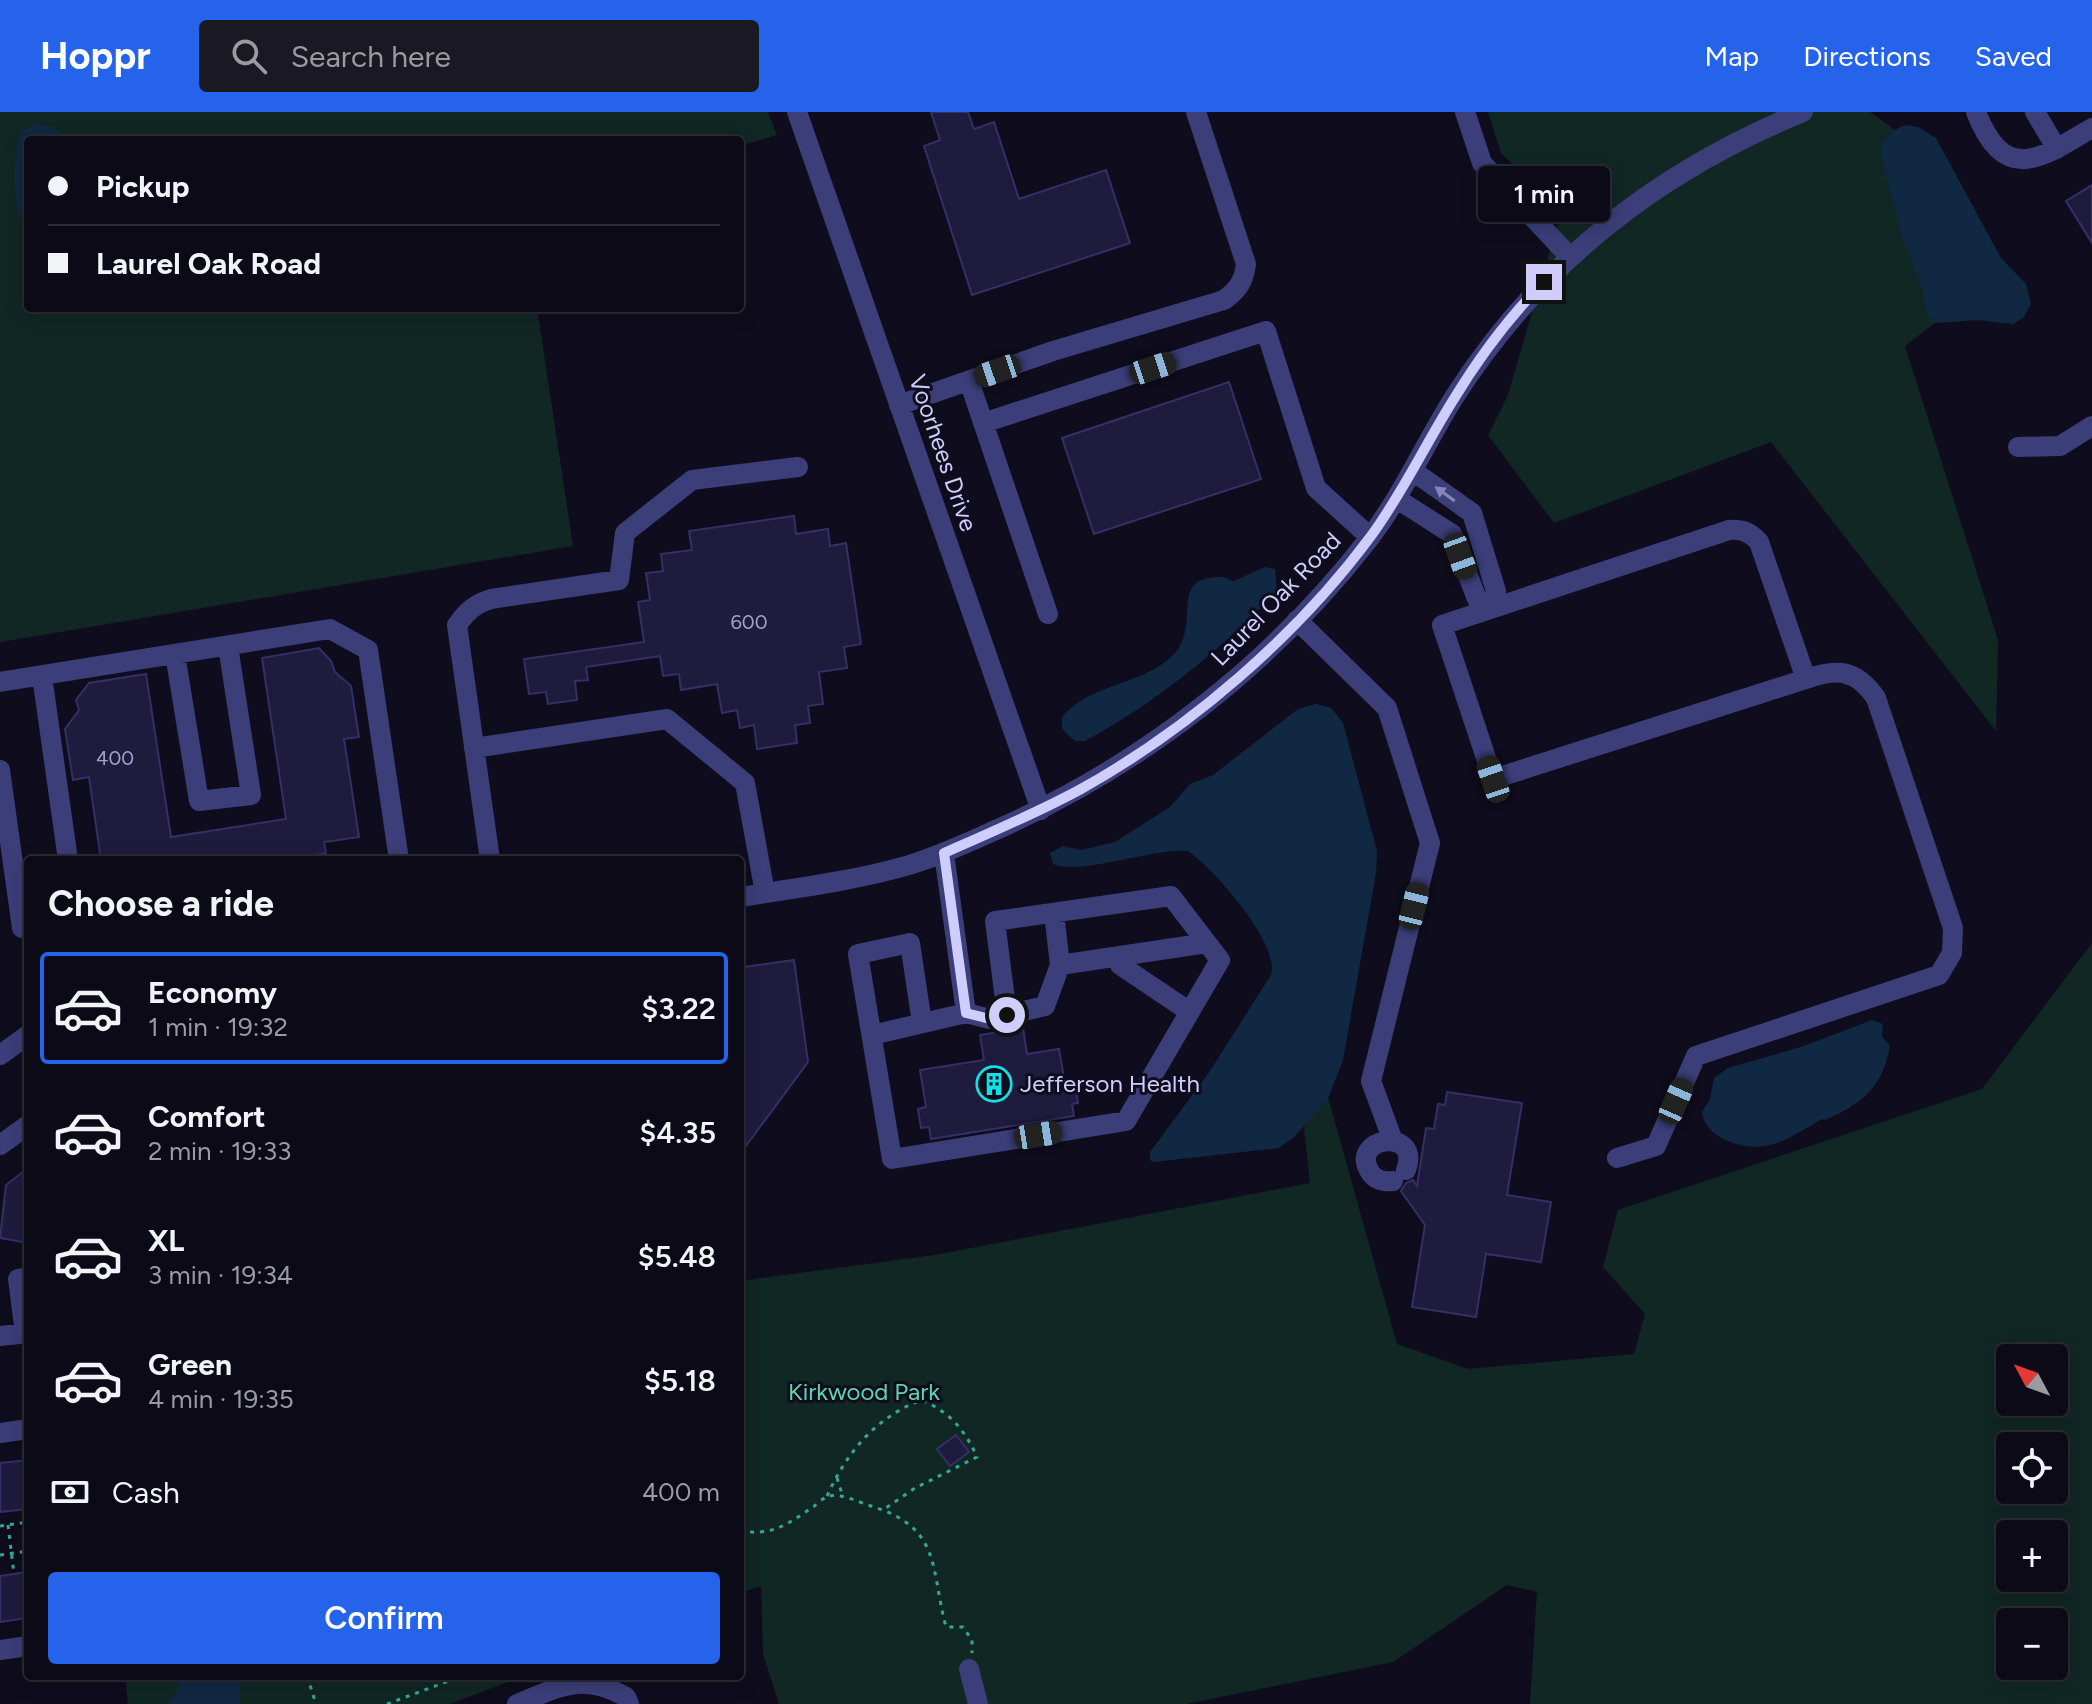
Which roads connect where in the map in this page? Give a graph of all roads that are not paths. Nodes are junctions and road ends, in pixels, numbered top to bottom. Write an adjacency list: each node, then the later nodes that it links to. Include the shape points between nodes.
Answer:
1 (797, 112): 11 (street, Voorhees Drive)
2 (1196, 112): 10 (street, via 1246,264 1240,285 1224,300)
3 (1465, 112): 9 (street, via 1482,163)
4 (1803, 112): 9 (street, Laurel Oak Road, via 1684,170)
5 (1976, 112): 8 (street, via 1986,136 2009,155 2039,159)
6 (2035, 112): 8 (street)
7 (2092, 128): 8 (street)
8 (2057, 149)
9 (1570, 257): 16 (street, Laurel Oak Road, via 1490,344)
10 (969, 381): 11 (street); 12 (street)
11 (899, 405): 29 (street, Voorhees Drive)
12 (983, 423): 18 (street, via 1266,331 1316,488); 20 (street)
13 (2092, 426): 14 (street, via 2060,446)
14 (2018, 447)
15 (798, 467): 27 (street, via 692,480 625,533 619,580 491,599 466,613 457,625)
16 (1413, 471): 17 (street, Laurel Oak Road); 19 (street, one-way to 16, via 1496,591 1472,513)
17 (1397, 499): 18 (street, Laurel Oak Road); 19 (street, via 1452,534 1477,599)
18 (1370, 537): 21 (street, Laurel Oak Road)
19 (1489, 609): 25 (street, via 1738,529 1759,542); 25 (street, via 1442,625 1493,779)
20 (1048, 614)
21 (1297, 620): 29 (street, Laurel Oak Road, via 1199,710 1137,754); 51 (street, via 1387,708 1430,843 1371,1081)
22 (228, 646): 23 (street); 23 (street, via 251,795 199,801); 32 (street, via 330,629 368,650)
23 (175, 654): 24 (street)
24 (42, 676): 26 (street); 31 (street)
25 (1806, 679): 53 (street, via 1841,672 1855,677 1876,698 1953,928 1952,953 1939,975 1696,1056 1656,1146)
26 (0, 682)
27 (474, 748): 33 (street); 34 (street, via 667,719 745,783)
28 (0, 770): 37 (street)
29 (1041, 810): 30 (street, Laurel Oak Road)
30 (944, 853): 34 (street, Laurel Oak Road, via 857,878); 44 (street)
31 (67, 856)
32 (398, 856)
33 (489, 856)
34 (765, 893): 35 (street, Laurel Oak Road)
35 (744, 896)
36 (1054, 913): 40 (street, via 1171,896); 42 (street); 45 (street, via 995,921)
37 (24, 922)
38 (24, 928): 39 (street)
39 (0, 931)
40 (1207, 943): 41 (street); 43 (street, via 1220,960)
41 (1118, 956): 42 (street); 43 (street, via 1120,965)
42 (1060, 965): 45 (street, via 1045,1006)
43 (1190, 1012): 47 (street, via 1126,1121 892,1159)
44 (966, 1013): 45 (street, via 990,1019); 46 (street)
45 (1007, 1015)
46 (922, 1023): 47 (street); 47 (street, via 910,943 858,954)
47 (872, 1035)
48 (24, 1038): 49 (street)
49 (0, 1055)
50 (24, 1128): 52 (street)
51 (1393, 1141): 51 (street, via 1407,1154 1399,1176 1377,1179 1370,1173 1368,1153 1383,1140)
52 (0, 1145)
53 (1617, 1158)
54 (24, 1278): 55 (street, via 18,1279)
55 (24, 1320)
56 (24, 1333): 57 (street)
57 (0, 1336)
58 (24, 1430): 59 (street)
59 (0, 1433)
60 (24, 1647): 61 (street)
61 (0, 1650)
62 (969, 1669): 65 (street)
63 (517, 1704): 64 (street, via 584,1683 607,1686)
64 (629, 1704)
65 (978, 1704)

